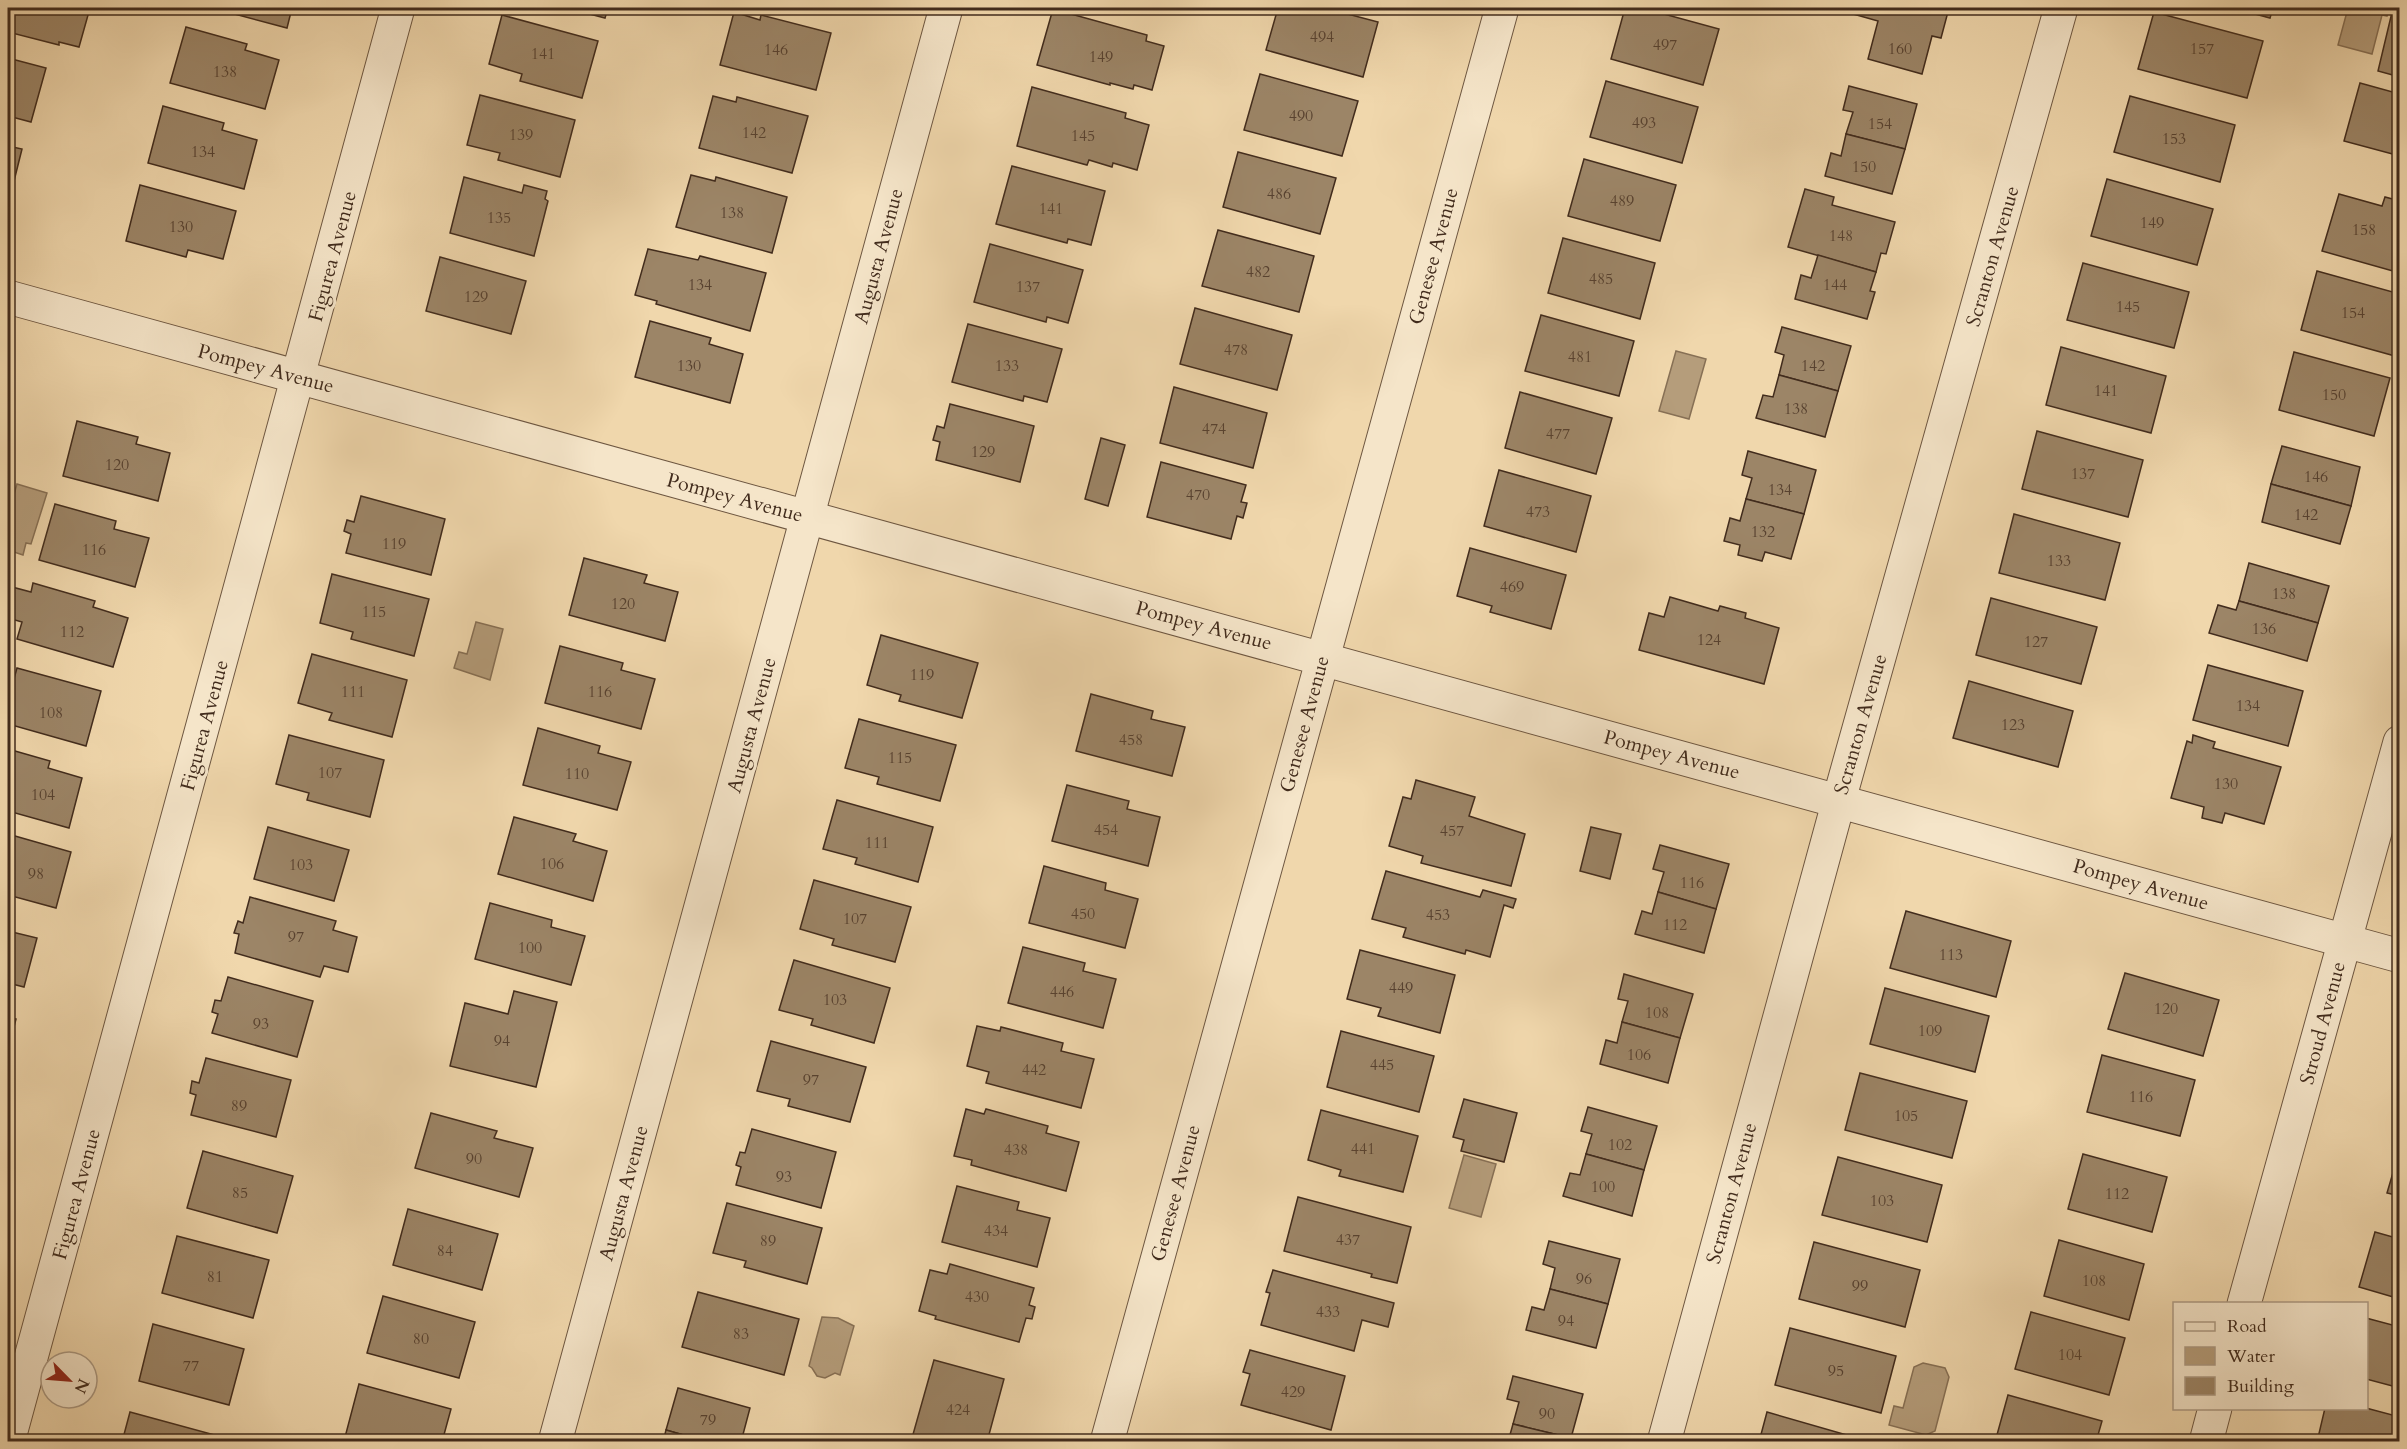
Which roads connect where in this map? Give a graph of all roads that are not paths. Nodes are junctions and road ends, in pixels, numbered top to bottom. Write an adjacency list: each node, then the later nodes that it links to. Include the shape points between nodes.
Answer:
1 (398, 8): 6 (street, Figurea Avenue)
2 (946, 8): 7 (street, Augusta Avenue)
3 (1502, 8): 8 (street, Genesee Avenue)
4 (2061, 8): 10 (street, Scranton Avenue)
5 (8, 297): 6 (street, Pompey Avenue)
6 (299, 377): 7 (street, Pompey Avenue); 15 (street, Figurea Avenue)
7 (807, 517): 8 (street, Pompey Avenue); 16 (street, Augusta Avenue)
8 (1322, 658): 10 (street, Pompey Avenue); 17 (street, Genesee Avenue)
9 (2400, 742): 11 (street, Stroud Avenue)
10 (1839, 800): 11 (street, Pompey Avenue); 18 (street, Scranton Avenue)
11 (2344, 941): 12 (street, Pompey Avenue); 13 (street, Stroud Avenue)
12 (2400, 956)
13 (2245, 1302)
14 (2214, 1410): 19 (street)
15 (8, 1442)
16 (555, 1442)
17 (1107, 1442)
18 (1664, 1442)
19 (2206, 1442)

